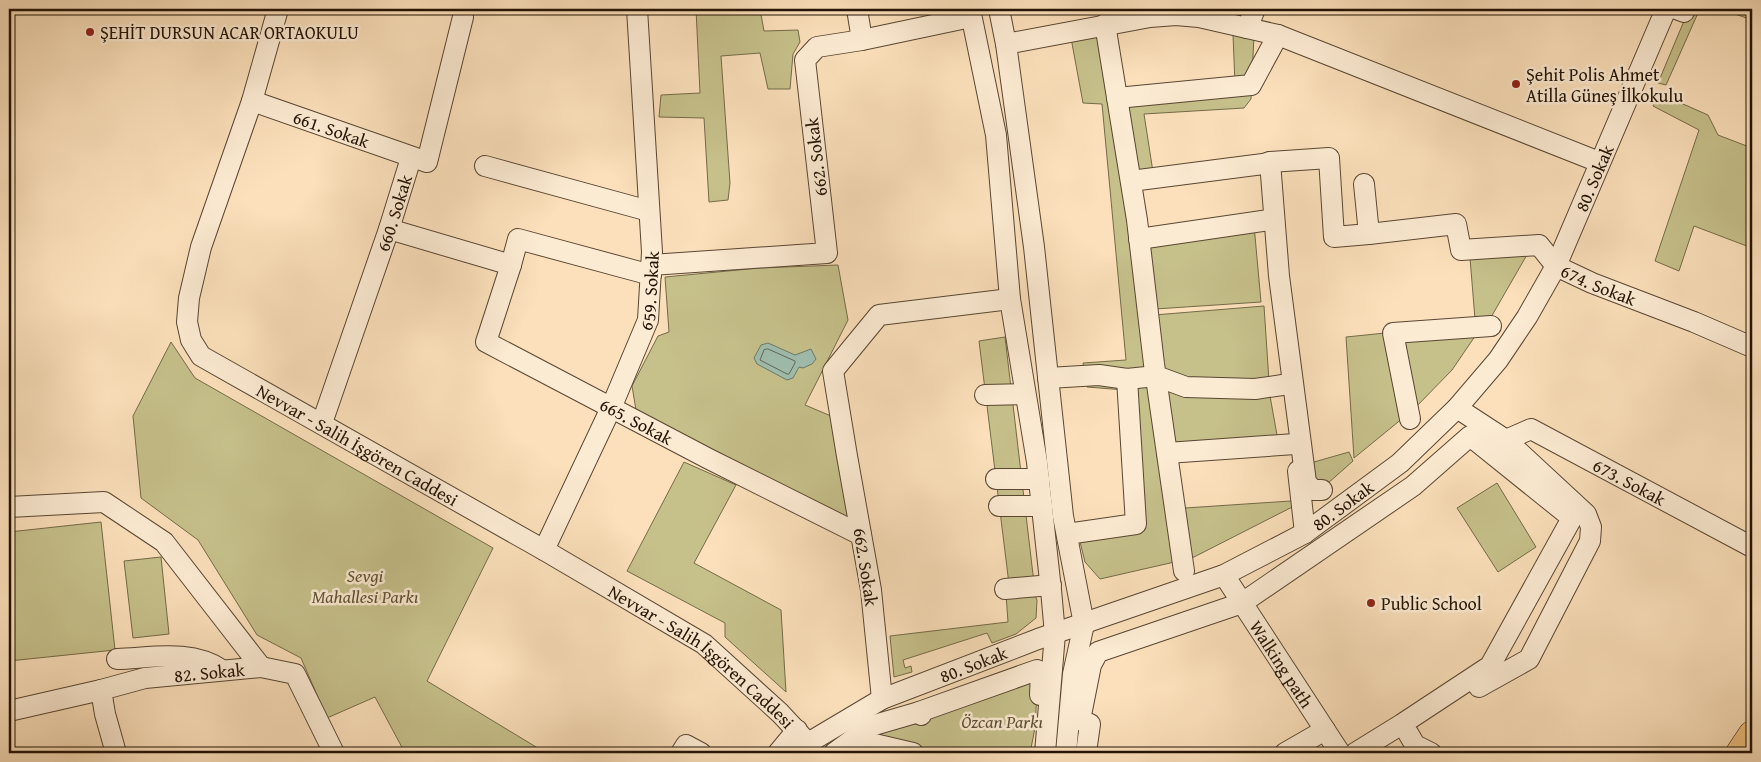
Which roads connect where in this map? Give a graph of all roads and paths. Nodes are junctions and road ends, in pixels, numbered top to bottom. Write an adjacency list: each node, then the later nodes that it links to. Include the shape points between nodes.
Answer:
1 (278, 9): 17 (street, Nevvar - Salih İşgören Caddesi)
2 (636, 9): 24 (street, 659. Sokak)
3 (857, 9): 14 (street)
4 (999, 9): 15 (street)
5 (1255, 9): 12 (street)
6 (1666, 9): 19 (street, 80. Sokak)
7 (1676, 9): 8 (street, via 1684,12)
8 (1685, 9)
9 (970, 13): 14 (street, 662. Sokak); 32 (street, via 996,135)
10 (463, 17): 18 (street, 660. Sokak, via 427,162)
11 (1105, 24): 12 (street, via 1176,15); 15 (street); 16 (street)
12 (1247, 28): 13 (street)
13 (1278, 35): 16 (street, via 1251,85); 19 (street)
14 (862, 40): 31 (street, 662. Sokak, via 817,47 805,60 827,253)
15 (1006, 44): 36 (street)
16 (1117, 98): 22 (street)
17 (252, 102): 18 (street, 661. Sokak); 44 (street, Nevvar - Salih İşgören Caddesi, via 201,247 187,322 191,340 201,356)
18 (411, 158): 26 (street, 660. Sokak)
19 (1599, 162): 30 (street, 80. Sokak)
20 (1266, 163): 22 (street); 25 (street); 27 (street, via 1329,158 1334,237); 50 (street, via 1306,482 1312,490)
21 (485, 166): 24 (street)
22 (1131, 181): 28 (street)
23 (1364, 184): 27 (street)
24 (649, 211): 31 (street, 659. Sokak)
25 (1269, 220): 28 (street); 38 (street)
26 (389, 229): 29 (street); 44 (street, 660. Sokak)
27 (1369, 234): 30 (street, 674. Sokak, via 1456,224 1461,250 1539,245)
28 (1140, 239): 35 (street)
29 (510, 265): 31 (street, via 518,239); 41 (street, 665. Sokak, via 486,342)
30 (1556, 266): 34 (street, 674. Sokak); 42 (street, 80. Sokak, via 1498,360)
31 (651, 270): 41 (street, 659. Sokak, via 648,320)
32 (1010, 299): 39 (street); 56 (street, 662. Sokak, via 879,314 833,371)
33 (1491, 326): 43 (street, via 1393,333)
34 (1752, 347)
35 (1156, 376): 37 (street); 38 (street, via 1186,387 1255,389); 47 (street)
36 (1048, 378): 37 (street, via 1099,374); 55 (street)
37 (1127, 379): 55 (street, via 1136,524)
38 (1288, 384): 46 (street)
39 (1025, 394): 40 (street); 49 (street)
40 (985, 395)
41 (611, 408): 56 (street, 665. Sokak); 58 (street, 659. Sokak)
42 (1457, 408): 45 (street); 54 (street, 80. Sokak, via 1400,463)
43 (1410, 419)
44 (322, 423): 58 (street, Nevvar - Salih İşgören Caddesi)
45 (1506, 440): 57 (street, 673. Sokak, via 1531,429); 73 (street, via 1586,514 1591,527 1590,541 1529,659 1439,709)
46 (1295, 444): 47 (street); 54 (street)
47 (1167, 453): 59 (street)
48 (996, 479): 49 (street)
49 (1039, 479): 52 (street)
50 (1322, 490)
51 (1000, 506): 52 (street)
52 (1042, 506): 61 (street)
53 (9, 507): 67 (street, via 104,502 164,542)
54 (1305, 533): 60 (street, 80. Sokak)
55 (1066, 534): 64 (street)
56 (861, 535): 70 (street, 662. Sokak, via 871,590)
57 (1752, 547)
58 (544, 550): 76 (street, Nevvar - Salih İşgören Caddesi, via 704,644 780,713)
59 (1184, 571)
60 (1224, 575): 63 (street, Walking path); 64 (street, 80. Sokak)
61 (1051, 585): 62 (street); 65 (street)
62 (1006, 589)
63 (1242, 603): 72 (street, Walking path); 87 (street, via 1098,652 1091,665 1080,720 1090,724); 90 (street, via 1412,486 1470,436 1572,518 1490,666)
64 (1084, 624): 65 (street, 80. Sokak); 86 (street, via 1073,674)
65 (1055, 634): 70 (street, 80. Sokak); 85 (street)
66 (117, 659): 68 (street, via 182,656 210,662)
67 (261, 667): 68 (street, 82. Sokak); 78 (street, 82. Sokak, via 295,674)
68 (223, 671): 69 (street, 82. Sokak, via 145,678)
69 (100, 690): 71 (street, 82. Sokak); 77 (street)
70 (882, 699): 76 (street, 80. Sokak)
71 (9, 711)
72 (1325, 730): 88 (street); 89 (street, Walking path)
73 (1408, 734): 91 (street); 92 (street, via 1415,745)
74 (1752, 735): 93 (highway)
75 (853, 739): 82 (street); 83 (street); 84 (street, via 871,726 920,714 1037,670 1041,672 1042,683)
76 (801, 742): 81 (street, 80. Sokak)
77 (116, 753)
78 (334, 753)
79 (681, 753): 80 (street, via 686,745)
80 (701, 753)
81 (778, 753)
82 (834, 753)
83 (913, 753)
84 (1033, 753)
85 (1046, 753)
86 (1066, 753)
87 (1086, 753)
88 (1285, 753)
89 (1340, 753)
90 (1355, 753)
91 (1374, 753)
92 (1431, 753)
93 (1740, 753)

